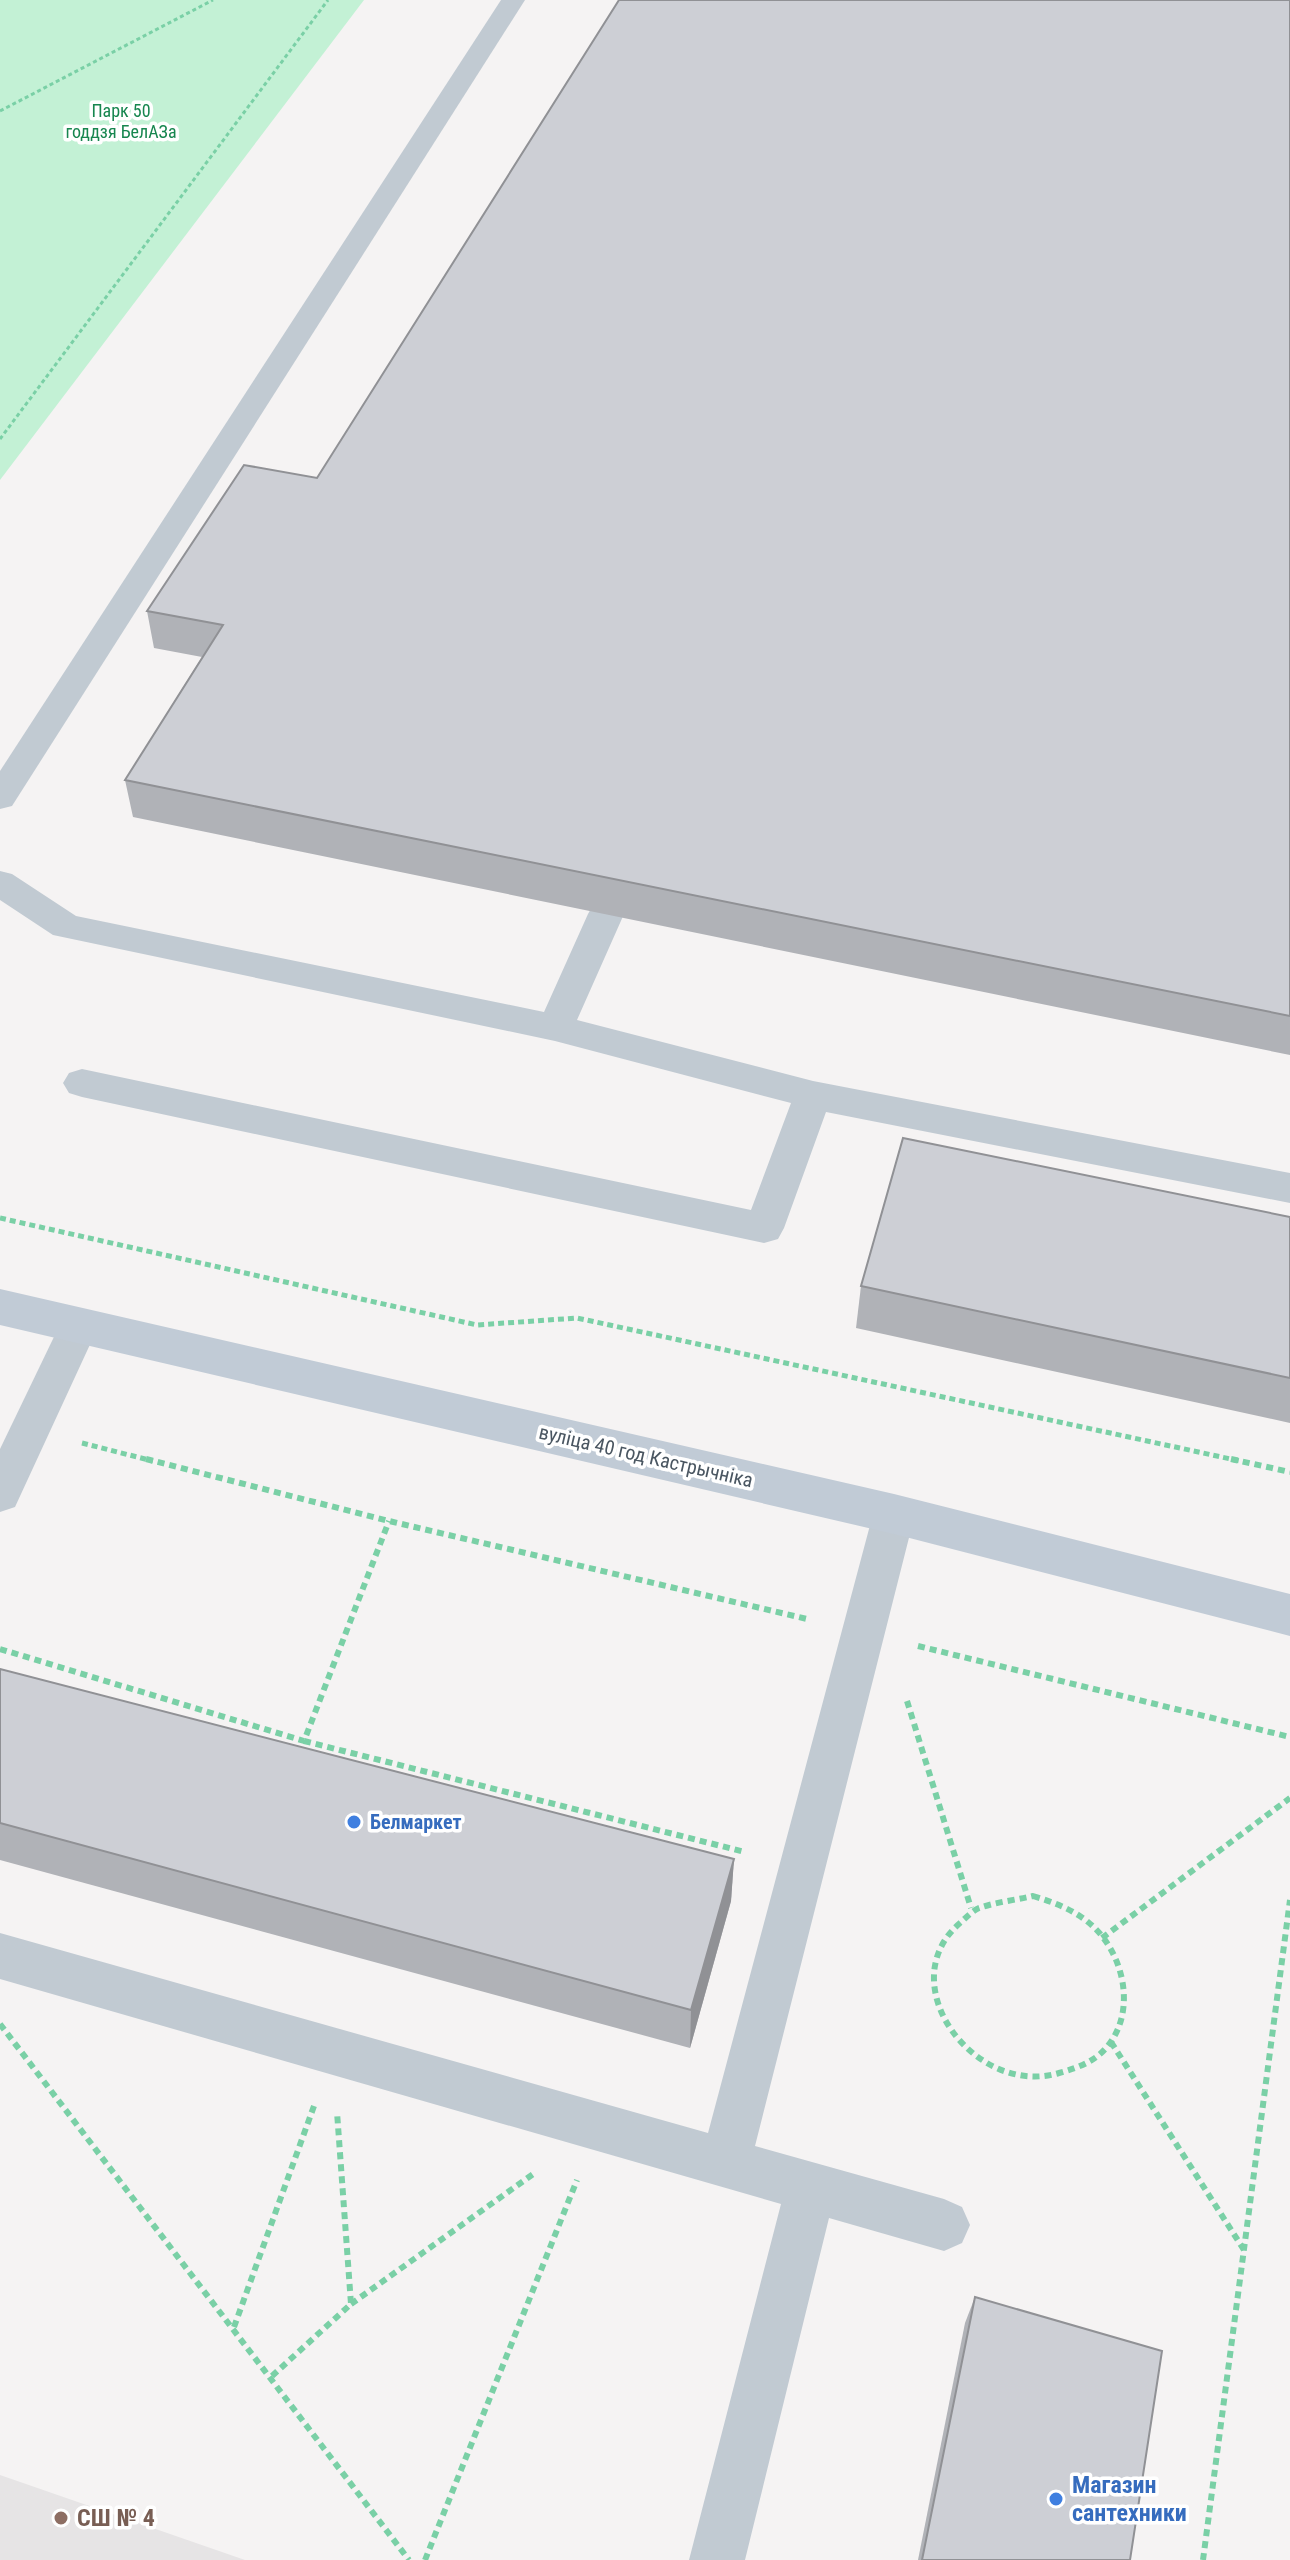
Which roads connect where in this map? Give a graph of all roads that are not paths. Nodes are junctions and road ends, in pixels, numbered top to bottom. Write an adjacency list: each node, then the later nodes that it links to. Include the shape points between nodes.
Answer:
1 (513, 0): 2 (lane)
2 (0, 798)
3 (0, 883): 5 (lane, via 66,926)
4 (606, 914): 5 (lane)
5 (555, 1028): 7 (lane)
6 (82, 1083): 7 (lane, via 764,1228)
7 (813, 1095): 8 (lane)
8 (1290, 1188)
9 (0, 1307): 10 (main road, вуліца 40 год Кастрычніка)
10 (79, 1325): 11 (lane); 12 (main road, вуліца 40 год Кастрычніка)
11 (0, 1494)
12 (894, 1514): 13 (main road, вуліца 40 год Кастрычніка); 15 (lane, via 875,1636)
13 (1290, 1615)
14 (0, 1956): 15 (lane)
15 (725, 2163): 16 (lane)
16 (811, 2187): 17 (lane); 18 (lane)
17 (944, 2225)
18 (717, 2560)

